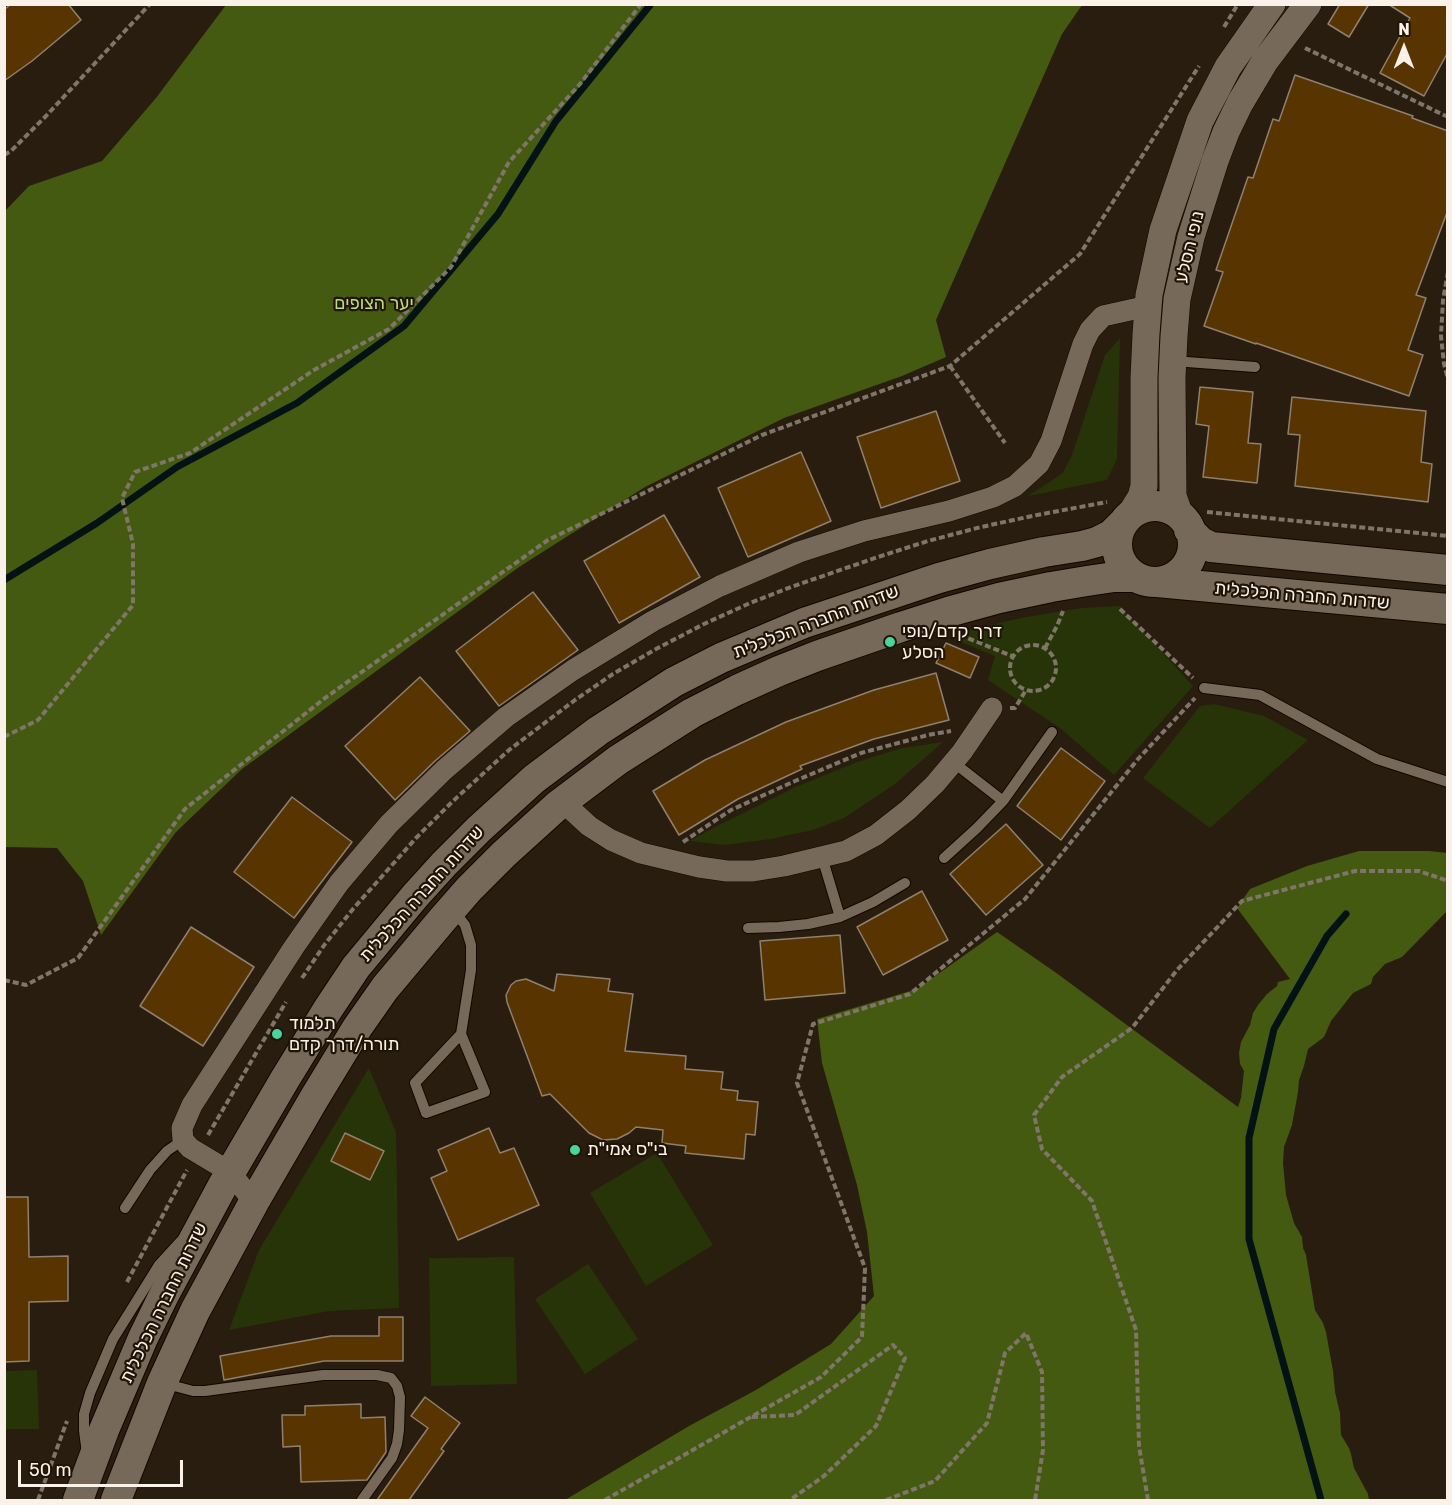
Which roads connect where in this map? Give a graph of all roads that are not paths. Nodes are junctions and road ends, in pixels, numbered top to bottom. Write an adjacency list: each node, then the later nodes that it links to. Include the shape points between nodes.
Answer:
1 (1272, 4): 3 (street, נופי הסלע, via 1228,66 1200,120 1163,230)
2 (1308, 4): 4 (street, נופי הסלע, via 1265,61 1240,103 1215,161 1183,268)
3 (1148, 306): 7 (street, נופי הסלע, via 1144,486); 25 (street, via 1103,316 1090,330 1040,464 1015,486 949,511 864,531 799,552 720,586 573,670 506,717 444,770 389,824 300,938 192,1105 182,1128)
4 (1173, 361): 5 (lane); 6 (street, נופי הסלע, via 1173,496)
5 (1256, 367)
6 (1182, 518): 7 (main road, via 1154,506 1141,509); 8 (main road, via 1201,542 1211,547); 9 (main road, via 1192,536 1186,566 1170,579)
7 (1126, 520): 9 (main road, via 1116,545 1121,562 1128,572); 26 (main road, שדרות החברה הכלכלית, via 1111,535 1096,542 939,578 804,623 674,682 598,731 534,779 479,829 383,934 328,1009)
8 (1448, 570)
9 (1146, 579): 10 (main road, שדרות החברה הכלכלית); 17 (main road, שדרות החברה הכלכלית, via 1114,577 999,598 817,656 692,713 618,760)
10 (1448, 609)
11 (1204, 688): 15 (lane, via 1260,695 1377,759)
12 (992, 708): 14 (street)
13 (1052, 732): 16 (lane)
14 (953, 762): 16 (lane); 18 (street, via 915,803 876,835 846,851)
15 (1448, 782)
16 (1003, 801): 19 (lane)
17 (563, 802): 18 (street, via 611,840 641,853 699,867 753,871); 21 (main road, שדרות החברה הכלכלית, via 504,854)
18 (822, 857): 22 (lane)
19 (944, 858)
20 (905, 883): 22 (lane)
21 (452, 908): 24 (lane, via 465,925 471,945); 27 (main road, שדרות החברה הכלכלית, via 410,956 357,1028)
22 (840, 917): 23 (lane, via 808,924)
23 (748, 928)
24 (461, 1034): 24 (lane, via 415,1083 426,1113 485,1092)
25 (183, 1140): 26 (street); 28 (lane, via 150,1170)
26 (230, 1172): 27 (street); 30 (main road, שדרות החברה הכלכלית, via 143,1338)
27 (254, 1202): 29 (main road, שדרות החברה הכלכלית, via 195,1311)
28 (125, 1208)
29 (162, 1383): 31 (main road, שדרות החברה הכלכלית); 32 (lane, via 205,1391 323,1375 391,1378 400,1397 396,1444 392,1458)
30 (78, 1500)
31 (116, 1500)
32 (362, 1500)

